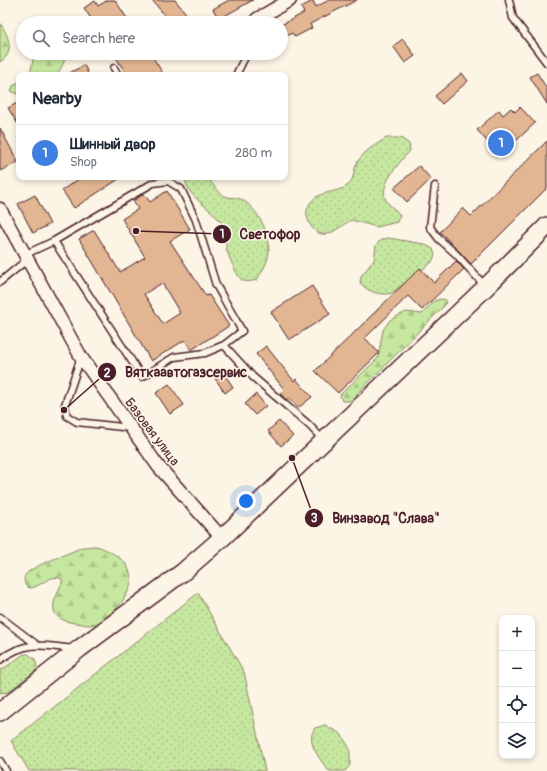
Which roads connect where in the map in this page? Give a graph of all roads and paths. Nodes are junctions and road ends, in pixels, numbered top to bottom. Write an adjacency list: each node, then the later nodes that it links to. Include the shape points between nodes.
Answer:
1 (290, 0): 3 (street)
2 (509, 0): 5 (lane, via 513,18)
3 (264, 16)
4 (244, 60): 8 (lane)
5 (547, 63)
6 (114, 68): 7 (lane)
7 (116, 72)
8 (238, 72)
9 (435, 186): 15 (lane, via 430,227 438,239 456,254)
10 (0, 210): 13 (street, Базовая улица)
11 (547, 226): 15 (main road)
12 (54, 241): 13 (lane); 16 (lane, via 142,377 174,357 205,353); 16 (lane, via 153,183 168,181 181,189 196,220 216,285 242,331)
13 (27, 257): 14 (lane); 17 (street, Базовая улица)
14 (0, 282)
15 (486, 287): 19 (main road)
16 (224, 345): 19 (lane, via 254,377)
17 (81, 357): 18 (street, Базовая улица); 18 (lane, via 65,405 66,416 77,422)
18 (131, 428): 20 (street, Базовая улица, via 158,466)
19 (324, 441): 20 (main road)
20 (222, 538): 23 (main road, via 183,572)
21 (0, 617): 22 (lane)
22 (36, 645): 23 (lane); 24 (lane, via 12,650)
23 (79, 649): 25 (main road)
24 (0, 660)
25 (0, 712)
26 (0, 761): 27 (lane)
27 (6, 771)

